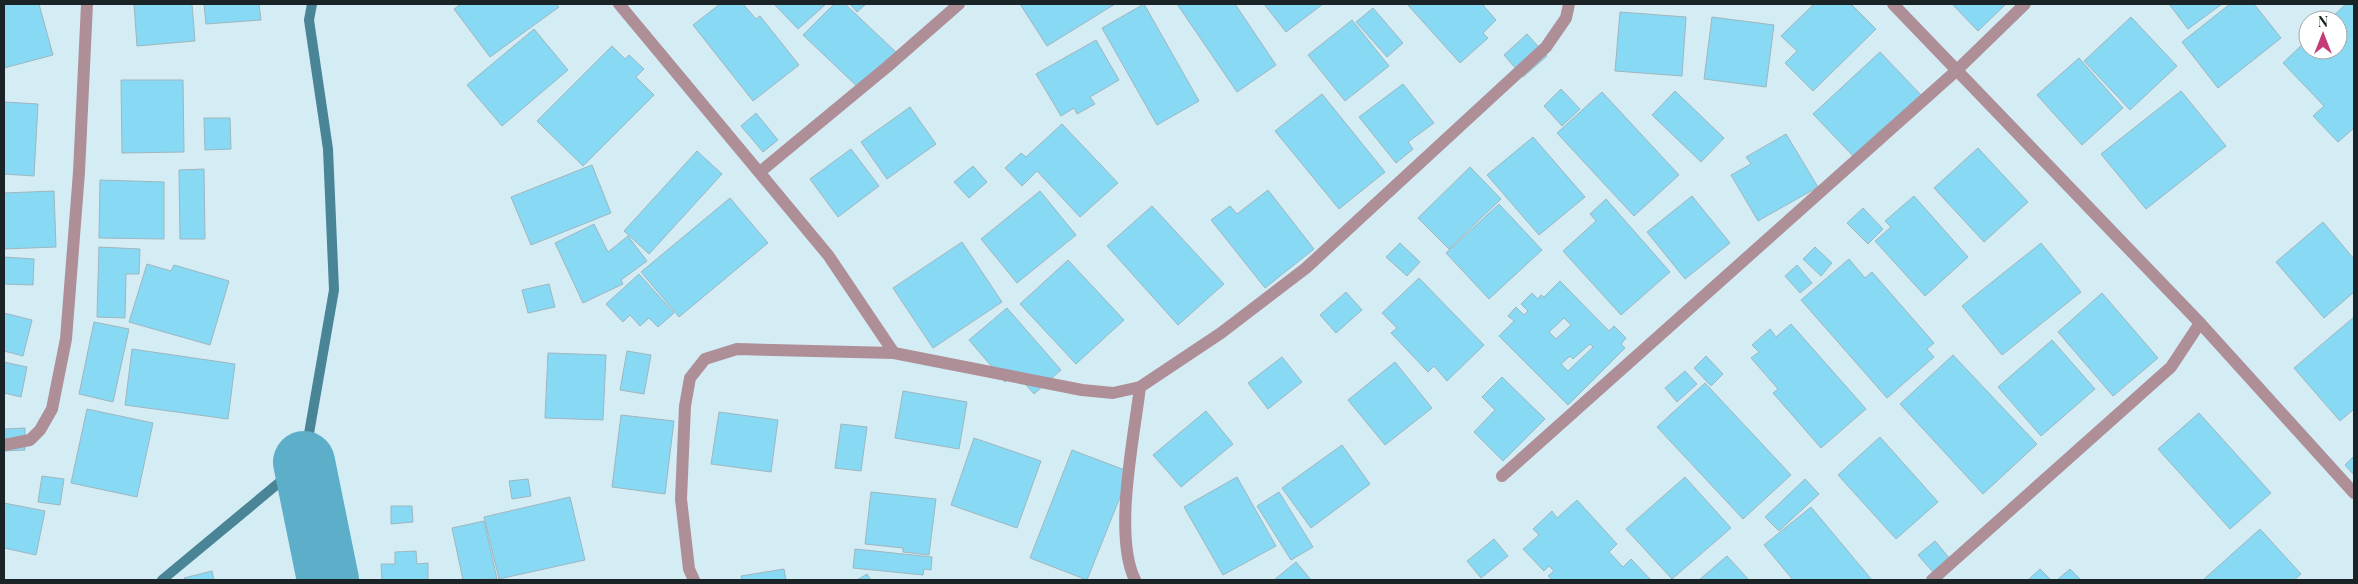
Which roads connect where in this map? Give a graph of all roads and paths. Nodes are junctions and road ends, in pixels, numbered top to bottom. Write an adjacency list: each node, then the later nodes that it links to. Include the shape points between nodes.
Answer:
1 (87, 4): 12 (street, via 79,172 66,339 52,409 40,430 30,440)
2 (619, 4): 8 (street)
3 (959, 4): 8 (street)
4 (1569, 4): 11 (street, via 1566,18 1546,47 1306,268 1221,333)
5 (1893, 4): 7 (street)
6 (2025, 4): 7 (street)
7 (1956, 71): 9 (street); 13 (street)
8 (760, 172): 10 (street, via 828,255)
9 (2200, 324): 14 (street); 17 (street, via 2172,367)
10 (894, 353): 11 (street, via 1082,390 1113,393); 15 (street, via 737,349 705,359 690,378 685,406 681,499 689,569)
11 (1140, 387): 16 (street, via 1124,541 1129,568)
12 (4, 445)
13 (1502, 476)
14 (2354, 493)
15 (694, 580)
16 (1135, 580)
17 (1932, 580)

